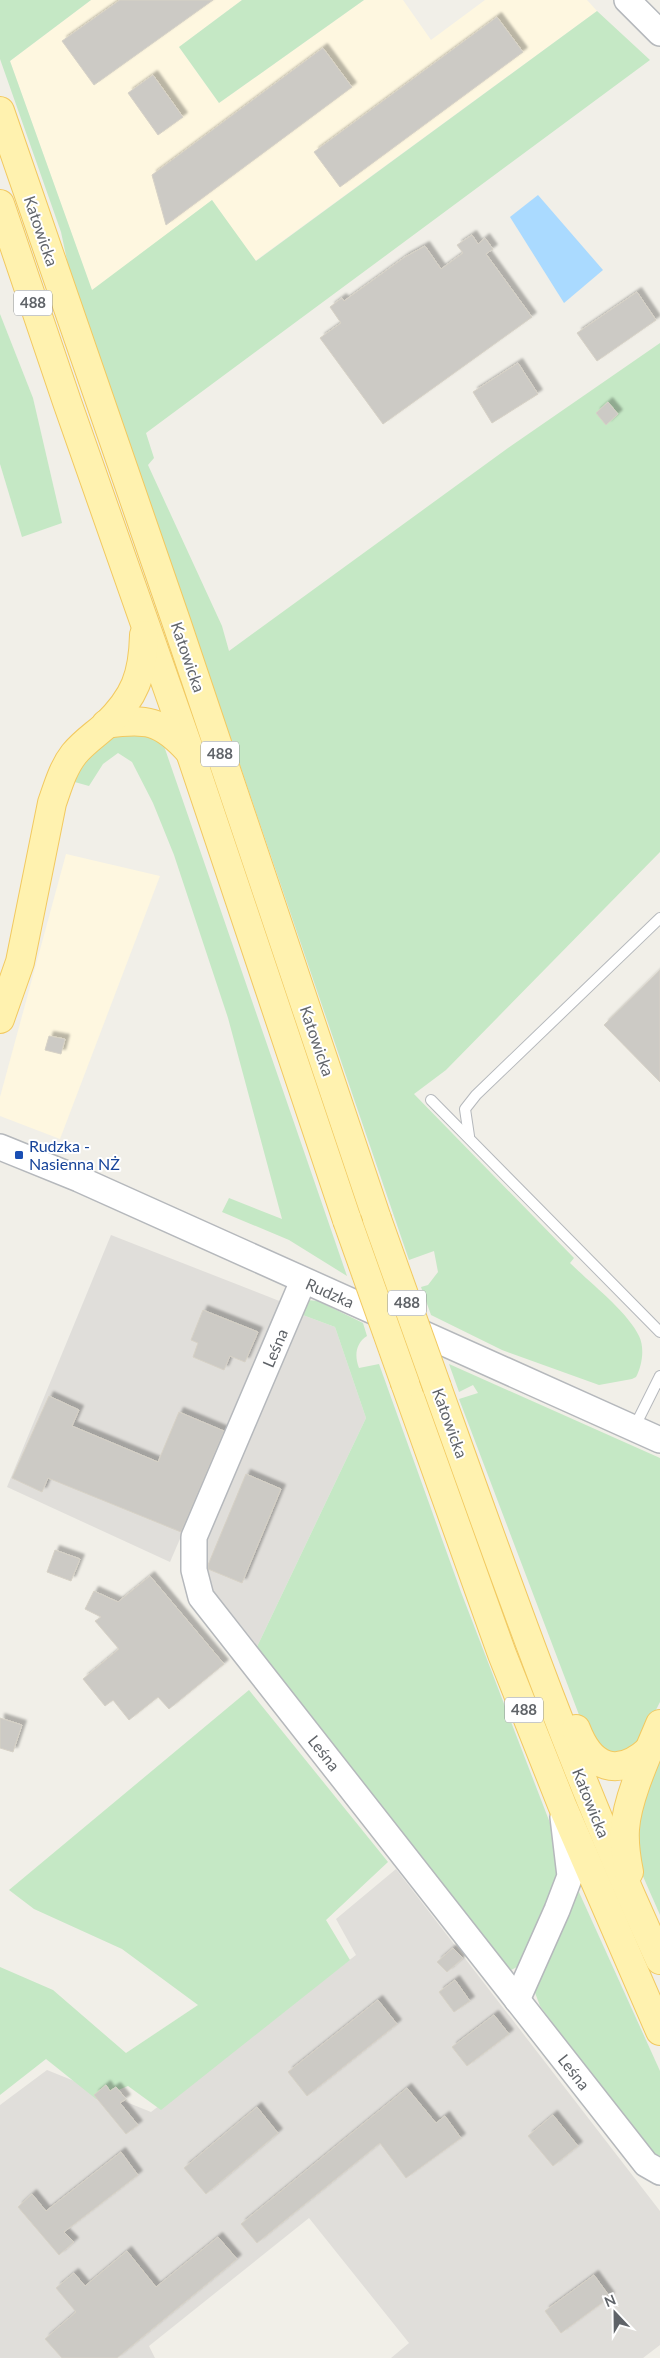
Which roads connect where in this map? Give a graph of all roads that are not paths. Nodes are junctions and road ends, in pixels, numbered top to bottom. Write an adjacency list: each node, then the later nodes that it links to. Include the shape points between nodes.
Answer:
1 (627, 0): 2 (street)
2 (660, 33)
3 (0, 111): 18 (main road, Katowicka / 488, bridge, via 377,1219)
4 (0, 204): 5 (main road, Katowicka / 488)
5 (145, 624): 6 (main road, via 144,657 139,680); 7 (main road, Katowicka / 488)
6 (106, 724): 7 (main road, via 133,720 154,724 173,734); 9 (main road, via 73,755 60,778 52,803 20,962)
7 (190, 752): 20 (main road, Katowicka / 488, bridge, via 348,1220 502,1654)
8 (660, 918): 11 (lane, via 476,1095 465,1109)
9 (0, 1019)
10 (431, 1100): 11 (lane)
11 (469, 1137): 14 (lane)
12 (0, 1147): 13 (street, Rudzka, via 80,1179)
13 (303, 1281): 16 (street, Rudzka); 23 (street, Leśna, via 194,1537 194,1570 201,1597)
14 (660, 1332)
15 (660, 1376): 16 (lane)
16 (634, 1428): 17 (street, Rudzka)
17 (660, 1440)
18 (460, 1452): 19 (main road, via 504,1544 582,1745 595,1760 616,1767 636,1761); 21 (main road, Katowicka / 488, via 518,1617)
19 (655, 1736): 21 (main road, via 625,1826 625,1848)
20 (562, 1805): 23 (street, via 570,1876); 24 (main road, Katowicka / 488)
21 (636, 1908): 22 (main road, Katowicka / 488)
22 (660, 1960)
23 (518, 2000): 25 (street, Leśna)
24 (660, 2031)
25 (653, 2168)

